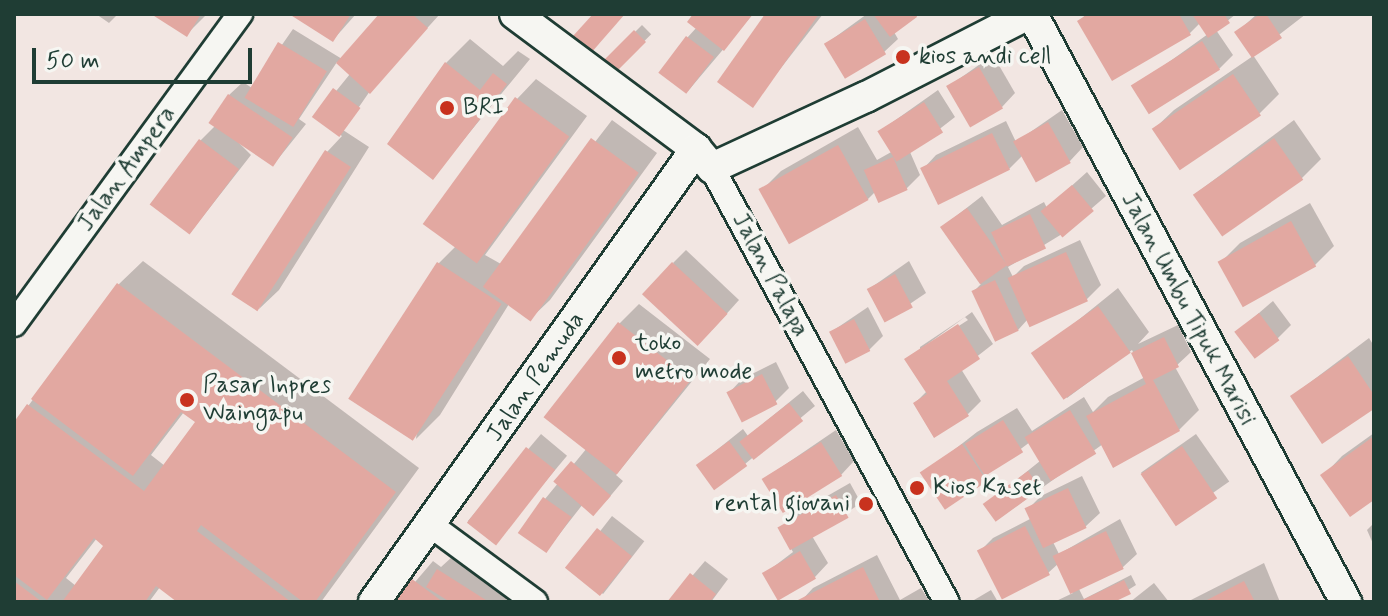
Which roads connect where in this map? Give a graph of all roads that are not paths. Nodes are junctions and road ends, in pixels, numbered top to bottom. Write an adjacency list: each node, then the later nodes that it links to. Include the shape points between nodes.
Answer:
1 (240, 14): 5 (street, Jalan Ampera)
2 (515, 14): 4 (street, Jalan Palapa)
3 (1030, 14): 4 (street, via 866,97); 10 (street, Jalan Umbu Tipuk Marisi)
4 (704, 159): 6 (street, Jalan Pemuda); 9 (street, Jalan Palapa)
5 (14, 324)
6 (432, 526): 7 (street, Jalan Pemuda); 8 (street)
7 (374, 602)
8 (535, 602)
9 (947, 602)
10 (1346, 602)

